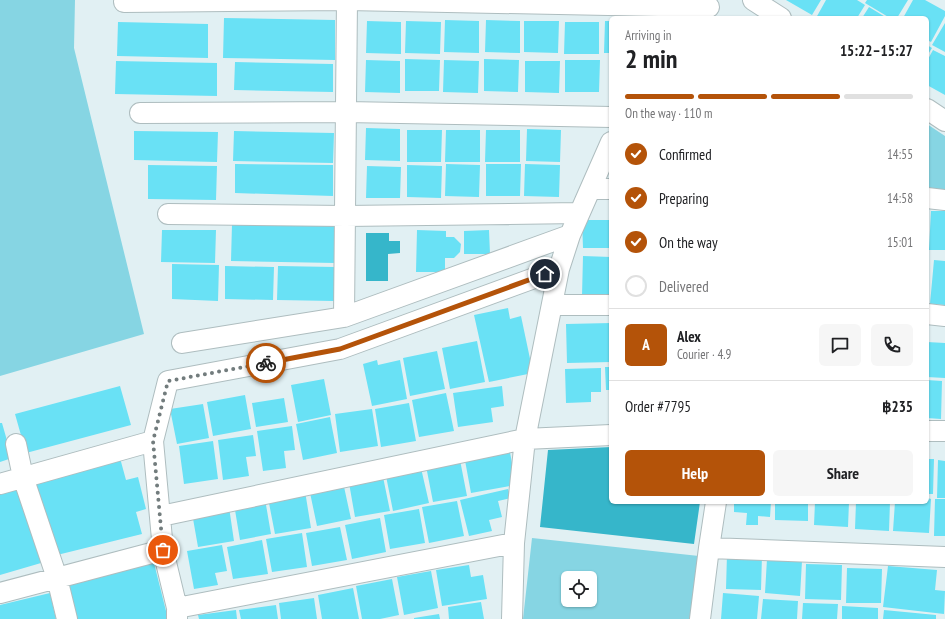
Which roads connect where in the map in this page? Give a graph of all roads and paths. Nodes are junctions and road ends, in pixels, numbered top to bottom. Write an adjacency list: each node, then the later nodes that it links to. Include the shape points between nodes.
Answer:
1 (347, 0): 3 (street); 4 (street); 8 (street)
2 (753, 0): 5 (street)
3 (124, 2)
4 (708, 8)
5 (778, 16)
6 (929, 110): 10 (street)
7 (140, 112): 8 (street)
8 (346, 112): 9 (street); 18 (street)
9 (609, 117)
10 (945, 120)
11 (609, 147): 12 (street)
12 (591, 188): 13 (street); 16 (street)
13 (609, 189)
14 (929, 198): 15 (street)
15 (945, 200)
16 (579, 213): 18 (street); 19 (street)
17 (168, 214): 18 (street)
18 (345, 216): 25 (street)
19 (570, 236): 20 (street); 25 (street)
20 (559, 269): 21 (street); 31 (street, via 340,349 168,381)
21 (552, 305): 22 (street); 30 (street)
22 (609, 305)
23 (929, 314): 24 (street)
24 (945, 316)
25 (344, 317): 26 (street)
26 (182, 343)
27 (929, 431): 28 (street)
28 (945, 431)
29 (609, 435): 30 (street)
30 (525, 439): 36 (street); 37 (street)
31 (153, 441): 33 (street); 36 (street)
32 (16, 444): 33 (street)
33 (23, 477): 34 (street); 41 (street)
34 (0, 484)
35 (716, 504): 38 (street)
36 (161, 516): 39 (street)
37 (514, 543): 43 (street); 45 (street)
38 (708, 548): 40 (street); 46 (street)
39 (163, 550): 41 (street); 43 (street)
40 (945, 557)
41 (57, 578): 42 (street); 44 (street)
42 (0, 593)
43 (177, 613)
44 (67, 619)
45 (512, 619)
46 (700, 619)

